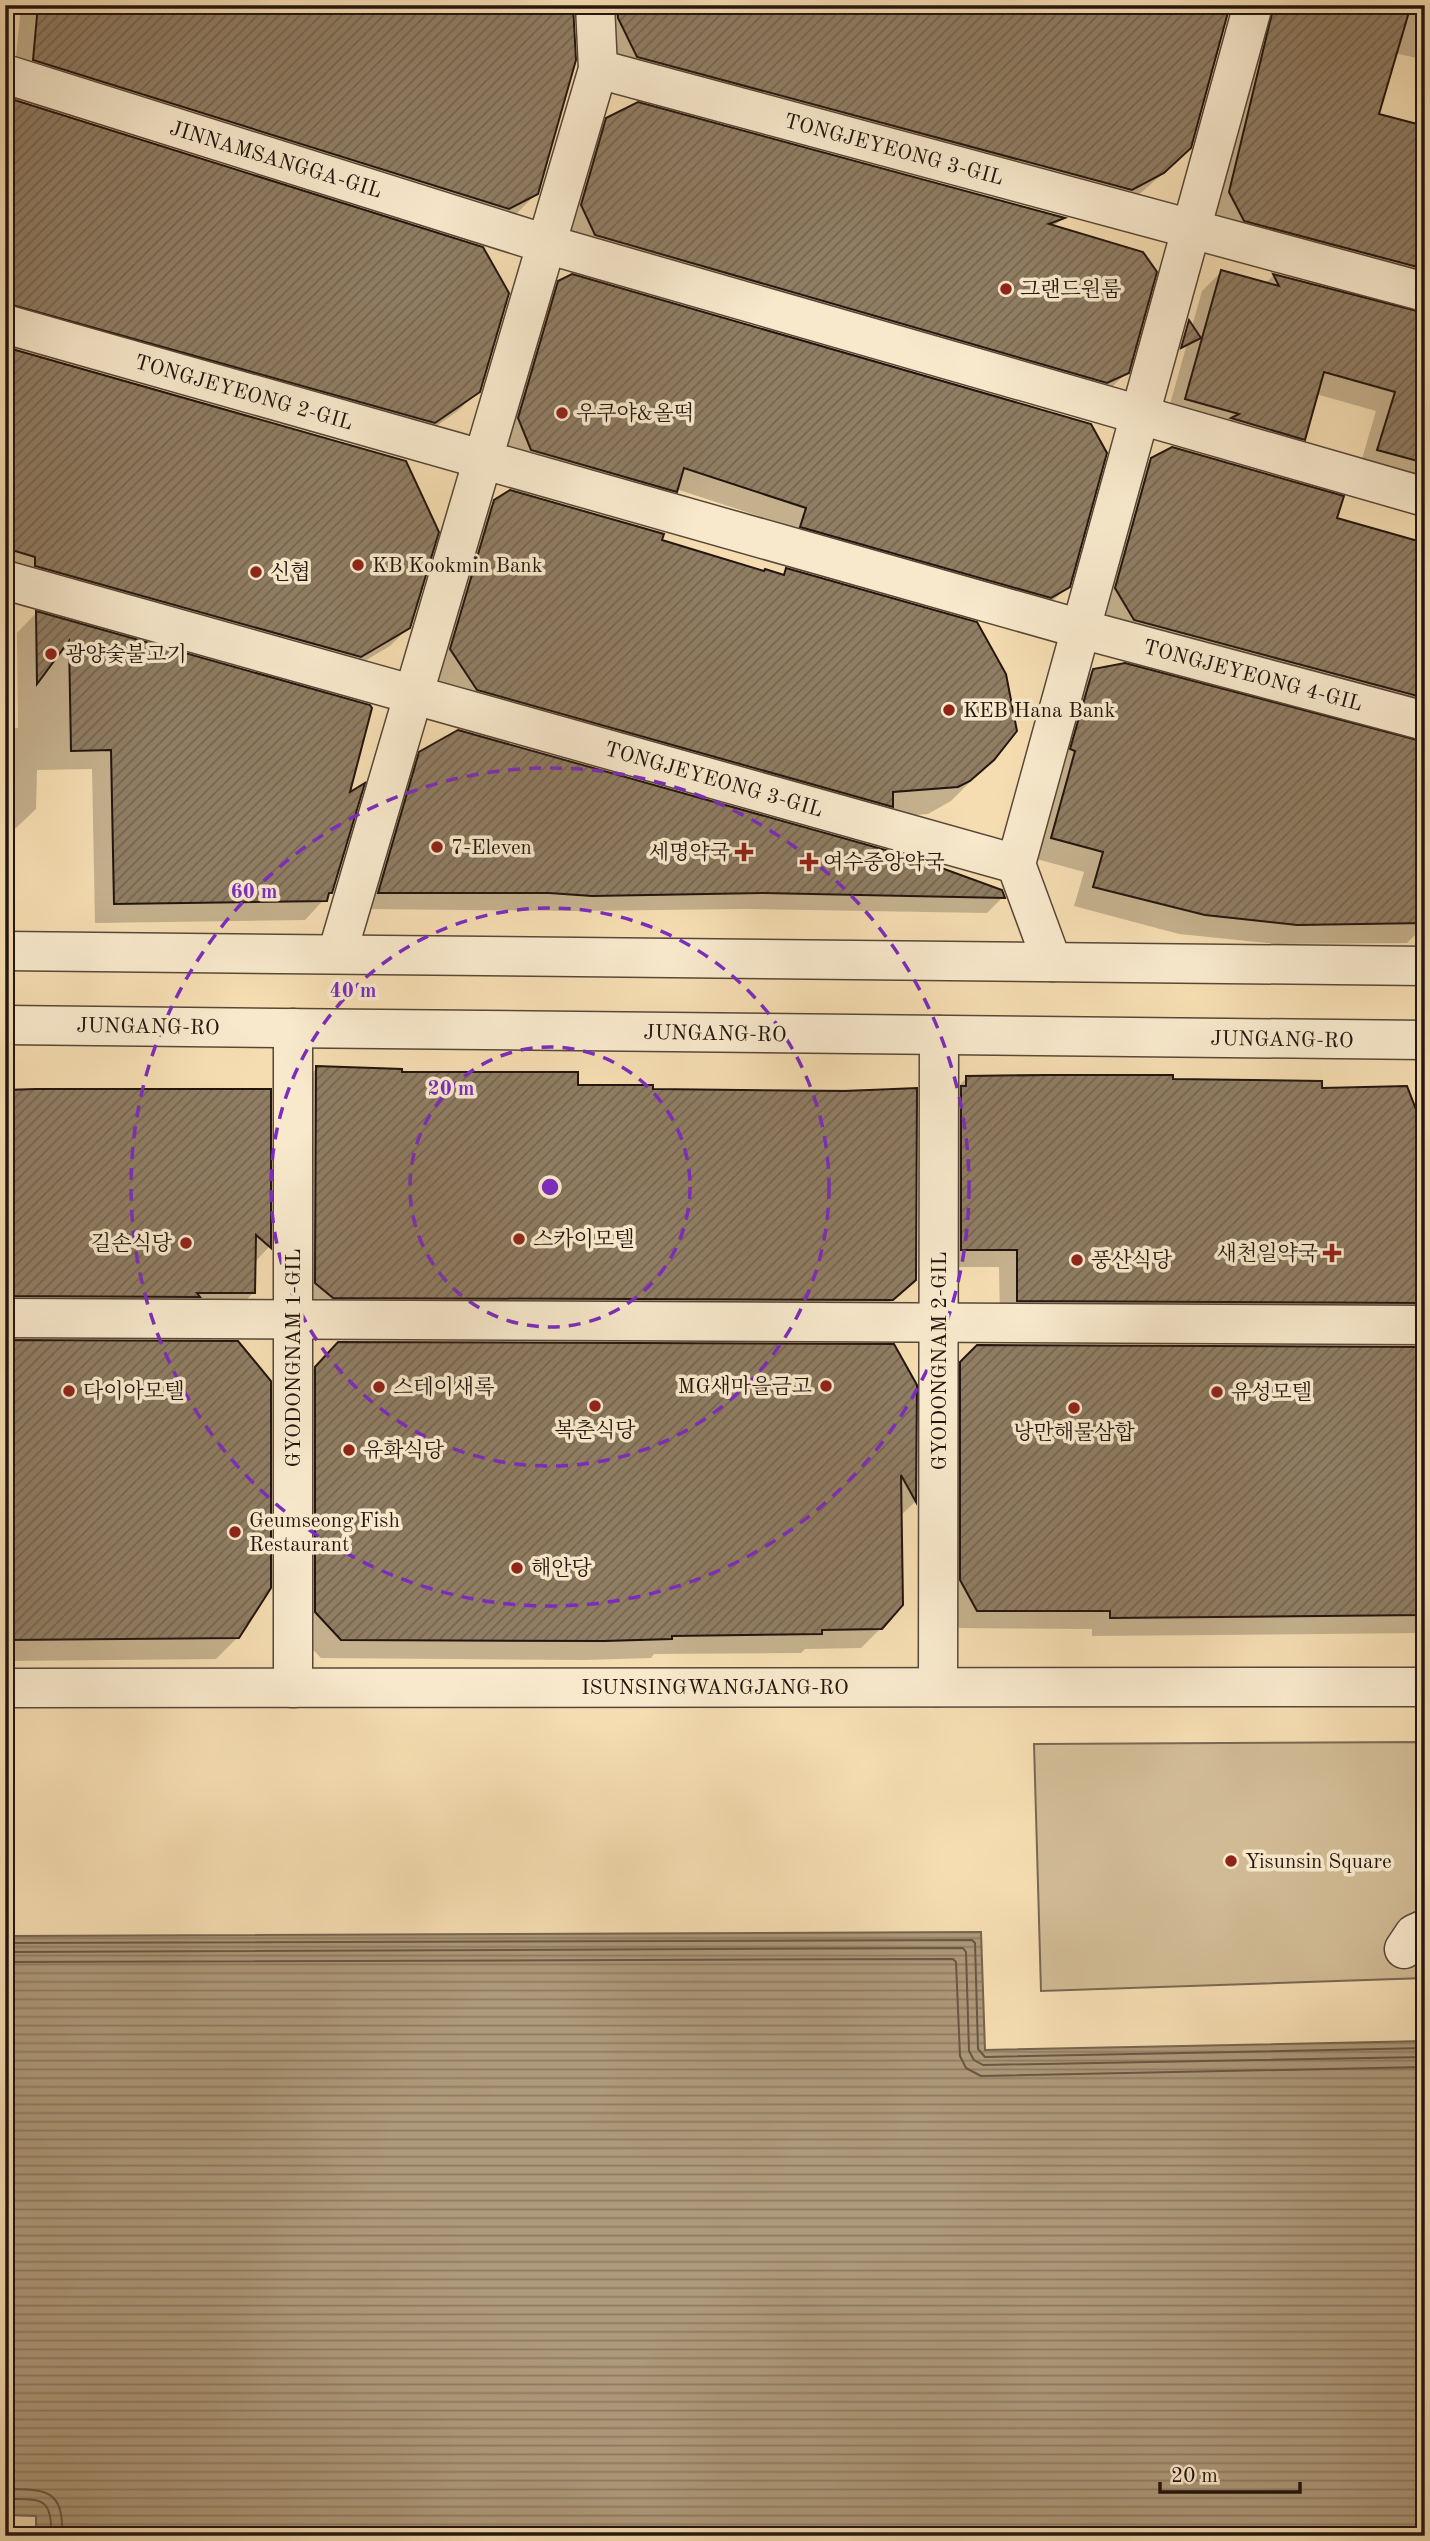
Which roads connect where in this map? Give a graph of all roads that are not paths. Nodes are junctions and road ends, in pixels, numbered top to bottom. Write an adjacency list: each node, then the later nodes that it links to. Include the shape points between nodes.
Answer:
1 (595, 5): 3 (street)
2 (1253, 5): 5 (street)
3 (598, 69): 5 (street, TONGJEYEONG 3-GIL); 6 (street)
4 (5, 74): 6 (street, JINNAMSANGGA-GIL)
5 (1191, 229): 7 (street); 9 (street)
6 (546, 244): 9 (street); 10 (street)
7 (1425, 292)
8 (5, 324): 10 (street, TONGJEYEONG 2-GIL)
9 (1140, 415): 11 (street); 13 (street)
10 (482, 460): 13 (street); 14 (street)
11 (1425, 497)
12 (5, 580): 14 (street)
13 (1081, 629): 15 (street, TONGJEYEONG 4-GIL); 16 (street)
14 (413, 694): 16 (street, TONGJEYEONG 3-GIL); 18 (street)
15 (1425, 721)
16 (1016, 864): 19 (street)
17 (5, 951): 18 (street)
18 (337, 954): 19 (street)
19 (1052, 962): 20 (street)
20 (1425, 966)
21 (5, 1025): 22 (street, JUNGANG-RO)
22 (293, 1028): 23 (street, JUNGANG-RO); 26 (street, GYODONGNAM 1-GIL)
23 (940, 1035): 24 (street, JUNGANG-RO); 27 (street, GYODONGNAM 2-GIL)
24 (1425, 1040)
25 (5, 1318): 26 (street)
26 (293, 1320): 27 (street); 32 (street, GYODONGNAM 1-GIL)
27 (939, 1323): 28 (street); 29 (street, GYODONGNAM 2-GIL)
28 (1425, 1325)
29 (938, 1687): 30 (street, ISUNSINGWANGJANG-RO); 32 (street, ISUNSINGWANGJANG-RO)
30 (1425, 1687)
31 (5, 1688): 32 (street, ISUNSINGWANGJANG-RO)
32 (293, 1688)

